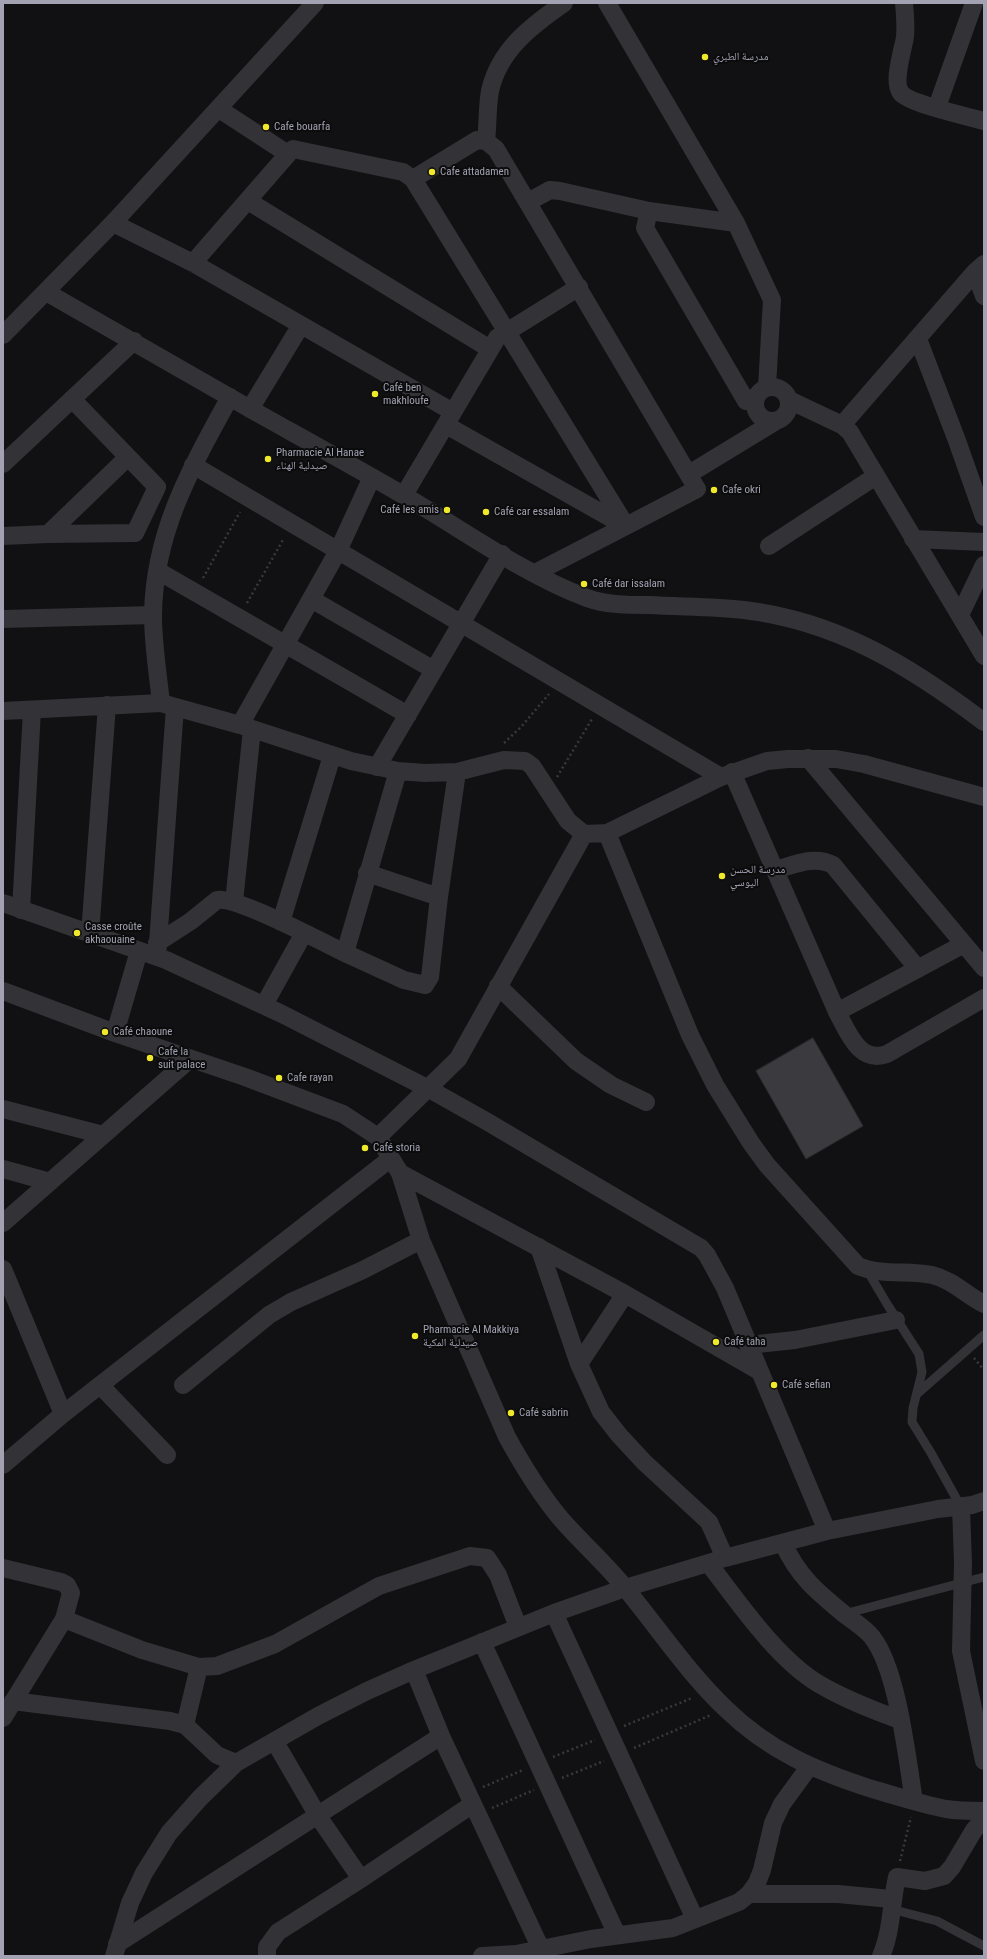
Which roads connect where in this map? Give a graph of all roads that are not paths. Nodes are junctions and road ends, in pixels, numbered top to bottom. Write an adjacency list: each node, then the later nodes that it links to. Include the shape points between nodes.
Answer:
1 (315, 3): 7 (street)
2 (564, 3): 9 (street, via 530,26 504,57 490,91)
3 (607, 3): 15 (street)
4 (904, 3): 6 (street, via 905,36 900,57 900,92 904,97)
5 (974, 3): 6 (street)
6 (937, 107): 8 (street)
7 (219, 109): 10 (street); 16 (street)
8 (984, 121)
9 (486, 141): 11 (street, via 470,142); 13 (street, via 496,149)
10 (288, 154): 11 (street, via 293,149 403,172); 12 (street)
11 (413, 179): 23 (street)
12 (248, 201): 17 (street); 27 (street)
13 (528, 202): 14 (street, via 550,190); 19 (street)
14 (649, 211): 15 (street); 31 (street, via 644,228 746,401)
15 (736, 223): 28 (street, via 772,300)
16 (113, 224): 17 (street); 20 (street)
17 (193, 263): 22 (street)
18 (980, 268): 21 (street); 25 (street)
19 (579, 287): 23 (street); 40 (street)
20 (46, 292): 24 (street); 26 (street)
21 (984, 296)
22 (301, 324): 33 (street); 34 (street)
23 (506, 332): 27 (street, via 497,338); 45 (street)
24 (3, 335)
25 (918, 339): 36 (street); 44 (street)
26 (134, 341): 29 (street); 30 (street)
27 (490, 349): 34 (street)
28 (767, 387): 31 (street); 32 (street, via 778,388)
29 (230, 397): 33 (street); 39 (street)
30 (72, 399): 37 (street); 38 (street)
31 (754, 401): 35 (street, via 758,415 766,421)
32 (796, 403): 35 (street); 36 (street)
33 (250, 409): 42 (street)
34 (449, 418): 43 (street); 45 (street)
35 (779, 420): 40 (street)
36 (842, 425): 41 (street, via 850,432)
37 (128, 457): 46 (street); 46 (street, via 156,487 135,533)
38 (3, 464)
39 (193, 465): 51 (street); 54 (street, via 165,537)
40 (688, 474): 45 (street, via 697,489)
41 (876, 476): 48 (street); 50 (street)
42 (372, 477): 43 (street); 51 (street)
43 (404, 495): 52 (street)
44 (984, 517)
45 (626, 526): 55 (street)
46 (48, 534): 47 (street)
47 (3, 536)
48 (913, 539): 49 (street); 58 (street)
49 (984, 542)
50 (769, 546)
51 (338, 551): 56 (street); 60 (street)
52 (502, 554): 55 (street); 60 (street)
53 (984, 565): 58 (street)
54 (158, 571): 57 (street); 61 (street)
55 (535, 573): 69 (street, via 590,599 622,604 744,610 826,630 894,660 921,676)
56 (311, 599): 61 (street); 63 (street)
57 (153, 615): 59 (street); 65 (street)
58 (960, 616): 62 (street)
59 (3, 620)
60 (462, 622): 63 (street); 76 (street, via 600,705)
61 (287, 644): 68 (street); 70 (street)
62 (984, 656)
63 (434, 670): 68 (street)
64 (107, 705): 65 (street); 66 (street); 88 (street)
65 (168, 705): 70 (street); 90 (street)
66 (32, 710): 67 (street); 85 (street)
67 (3, 711)
68 (408, 715): 73 (street)
69 (984, 722)
70 (246, 727): 71 (street); 83 (street)
71 (332, 756): 73 (street); 86 (street)
72 (808, 758): 76 (street, via 767,762); 77 (street, via 864,764); 89 (street)
73 (377, 767): 74 (street)
74 (398, 771): 75 (street); 81 (street)
75 (457, 772): 79 (street, via 504,760 525,761 532,766 568,821); 82 (street)
76 (726, 775): 78 (street); 80 (street)
77 (984, 797)
78 (608, 833): 79 (street); 114 (street, via 690,1035 734,1117 767,1165 824,1227 852,1262)
79 (584, 834): 95 (street)
80 (775, 870): 94 (street, via 813,860 822,860 833,865); 99 (street)
81 (367, 873): 82 (street); 92 (street)
82 (439, 897): 92 (street, via 430,977 425,985 404,980)
83 (234, 902): 86 (street); 90 (street, via 226,899 217,900)
84 (3, 903): 85 (street)
85 (21, 910): 88 (street)
86 (281, 922): 87 (street)
87 (304, 933): 92 (street); 98 (street)
88 (90, 934): 91 (street)
89 (964, 944): 93 (street); 94 (street)
90 (157, 950): 91 (street); 98 (street)
91 (139, 951): 100 (street)
92 (345, 953)
93 (984, 968)
94 (918, 969): 99 (street)
95 (498, 986): 102 (street, via 458,1059); 103 (street, via 576,1061 611,1085)
96 (3, 991): 100 (street)
97 (984, 998): 99 (street, via 887,1054 877,1057 866,1054 856,1046)
98 (264, 1005): 102 (street)
99 (837, 1012)
100 (115, 1033): 101 (street)
101 (190, 1059): 105 (street); 106 (street, via 343,1114)
102 (429, 1089): 106 (street); 119 (street, via 701,1248 725,1288)
103 (646, 1102)
104 (3, 1109): 105 (street)
105 (103, 1135): 109 (street)
106 (378, 1137): 107 (street)
107 (395, 1166): 111 (street); 112 (street); 122 (street)
108 (3, 1169): 109 (street)
109 (50, 1182): 110 (street)
110 (3, 1223)
111 (421, 1240): 123 (street, via 269,1314); 136 (street, via 507,1437 524,1467 561,1519)
112 (539, 1247): 115 (street); 120 (street)
113 (3, 1269): 125 (street)
114 (867, 1270): 116 (street, via 933,1276 957,1286); 117 (lane)
115 (625, 1294): 120 (street); 121 (street)
116 (984, 1304)
117 (896, 1320): 119 (street, via 795,1340); 124 (lane, via 914,1343 921,1360 922,1372)
118 (984, 1335): 124 (lane)
119 (748, 1345): 121 (street)
120 (579, 1364): 132 (street, via 593,1396 609,1422 644,1462 709,1522)
121 (759, 1371): 130 (street)
122 (100, 1385): 125 (street); 126 (street)
123 (183, 1386)
124 (918, 1393): 129 (lane, via 912,1422)
125 (63, 1414): 127 (street)
126 (167, 1455)
127 (3, 1465)
128 (983, 1504): 129 (street)
129 (961, 1507): 130 (street, via 938,1509); 135 (street)
130 (827, 1531): 131 (street)
131 (782, 1543): 132 (street); 138 (street, via 792,1563 818,1594)
132 (717, 1561): 136 (street); 147 (street, via 742,1607 789,1661 819,1684 870,1709)
133 (3, 1568): 139 (street, via 67,1585 71,1593)
134 (984, 1577): 135 (lane)
135 (962, 1584): 138 (lane); 144 (street, via 961,1651)
136 (625, 1588): 137 (street); 153 (street, via 688,1668 726,1709 755,1734)
137 (554, 1613): 140 (street); 162 (street)
138 (844, 1614): 147 (street, via 871,1636 883,1656)
139 (64, 1619): 142 (street, via 142,1650); 145 (street)
140 (518, 1627): 141 (street); 142 (street, via 498,1575 487,1558 470,1556 379,1586 275,1644 217,1666)
141 (482, 1642): 143 (street); 163 (street)
142 (199, 1667): 148 (street)
143 (414, 1670): 149 (street); 150 (street, via 332,1709)
144 (977, 1691): 151 (street)
145 (13, 1701): 146 (street); 148 (street)
146 (3, 1718)
147 (900, 1720): 154 (street)
148 (185, 1725): 152 (street, via 217,1755)
149 (441, 1736): 155 (street); 157 (street)
150 (275, 1742): 152 (street); 157 (street)
151 (984, 1757)
152 (236, 1763): 166 (street, via 169,1833 144,1873 130,1904)
153 (810, 1767): 154 (street); 160 (street, via 782,1804 773,1823 762,1870)
154 (914, 1802): 156 (street, via 947,1809)
155 (473, 1804): 159 (street); 165 (street)
156 (984, 1812)
157 (318, 1816): 159 (street); 166 (street)
158 (984, 1819): 161 (street, via 944,1876 925,1881 897,1877)
159 (361, 1879): 167 (street, via 278,1932 267,1947)
160 (749, 1894): 161 (street, via 838,1894); 162 (street, via 739,1902)
161 (891, 1904): 164 (lane, via 937,1921); 169 (street, via 887,1937)
162 (695, 1919): 163 (street, via 673,1928)
163 (617, 1935): 165 (street)
164 (984, 1946)
165 (541, 1949): 168 (street, via 516,1954)
166 (115, 1950)
167 (267, 1956)
168 (482, 1956)
169 (881, 1956)

